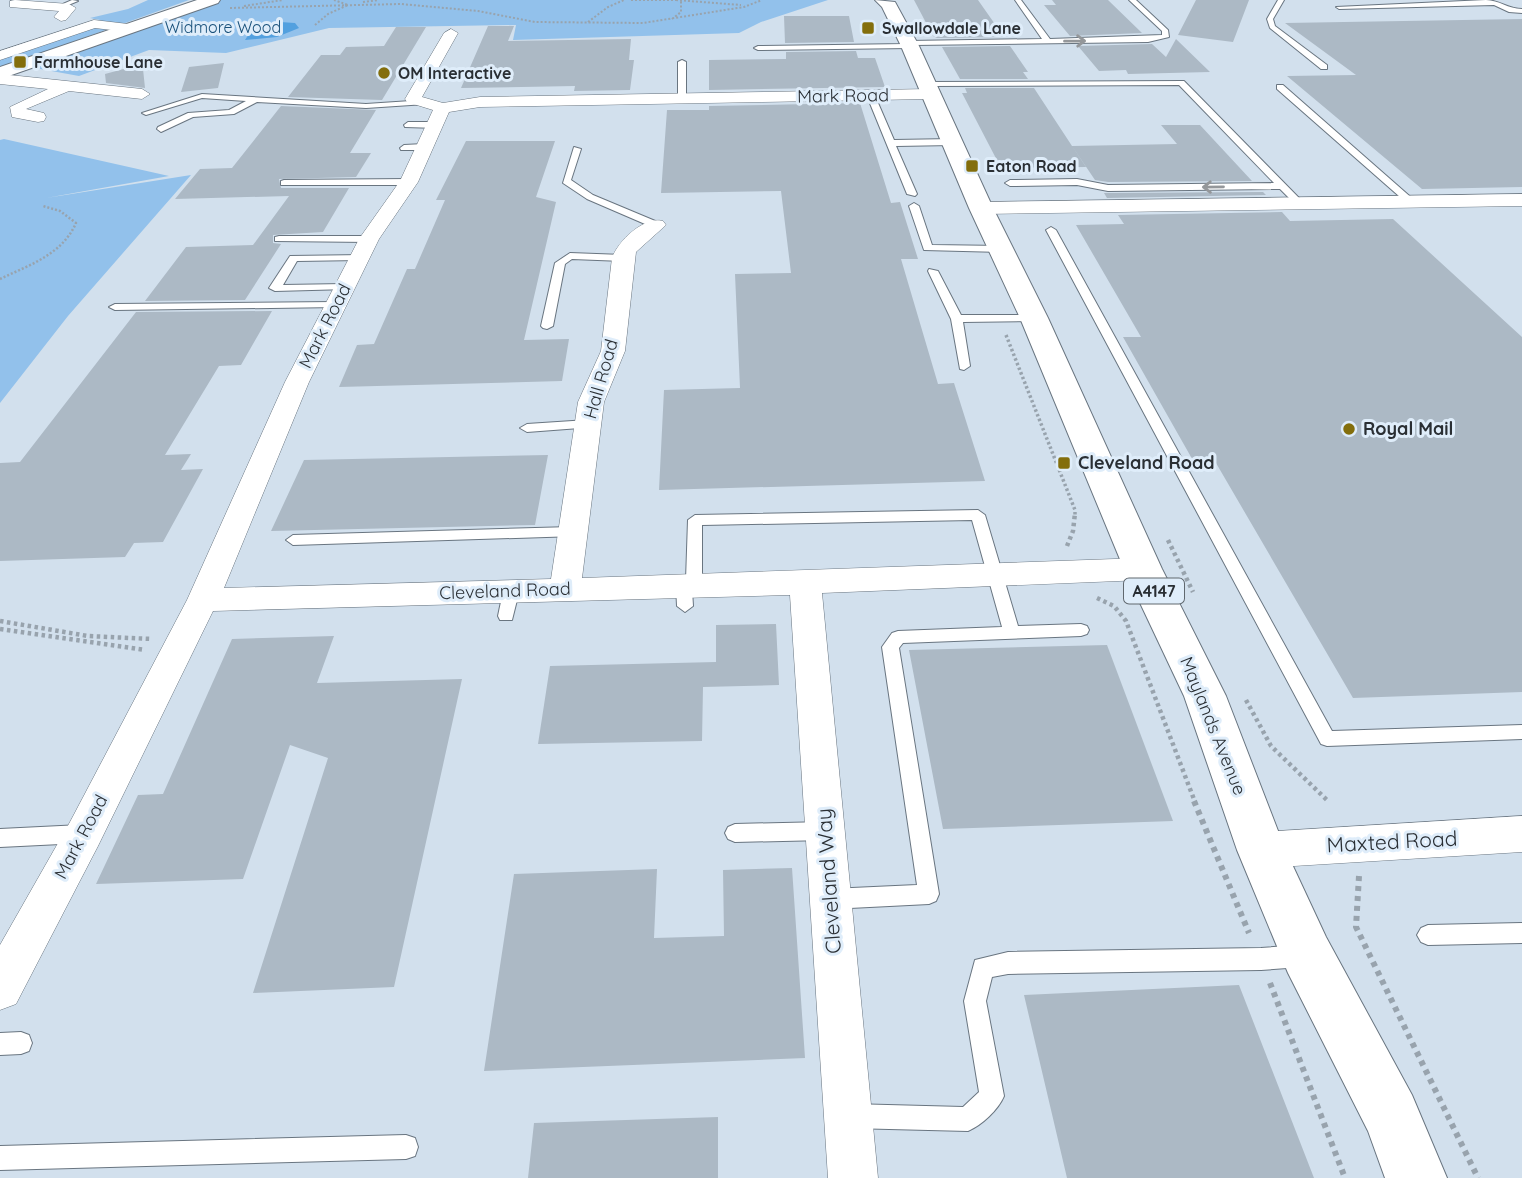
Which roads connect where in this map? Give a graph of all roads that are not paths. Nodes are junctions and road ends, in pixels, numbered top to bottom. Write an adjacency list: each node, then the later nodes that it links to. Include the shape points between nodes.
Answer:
1 (1018, 0): 15 (lane)
2 (1132, 0): 15 (lane, one-way to 2, via 1164,37 1166,30)
3 (1281, 0): 20 (lane, via 1270,19 1272,27)
4 (75, 1): 12 (lane)
5 (1492, 1): 10 (lane); 11 (lane)
6 (20, 2): 9 (street); 12 (street)
7 (207, 2): 13 (main road)
8 (889, 2): 16 (main road, Maylands Avenue / A4147)
9 (0, 6)
10 (1339, 7)
11 (1522, 11)
12 (60, 12)
13 (128, 28): 18 (street, via 94,24); 21 (main road)
14 (451, 33): 33 (street)
15 (1048, 42): 16 (lane)
16 (909, 45): 17 (lane); 25 (main road, Maylands Avenue / A4147)
17 (758, 48)
18 (0, 56)
19 (682, 62): 30 (lane)
20 (1324, 67)
21 (0, 73)
22 (0, 79): 23 (street)
23 (68, 86): 27 (street); 32 (street, via 18,107 18,113)
24 (1280, 86): 46 (lane)
25 (928, 89): 28 (street, Mark Road); 36 (main road, Maylands Avenue / A4147); 42 (lane, via 1181,83)
26 (296, 92): 33 (lane)
27 (142, 94)
28 (870, 96): 30 (street, Mark Road); 37 (lane)
29 (255, 99): 31 (lane, via 202,96); 33 (lane, via 366,106); 35 (lane, via 231,112 191,115)
30 (682, 99): 33 (street, Mark Road, via 644,95 509,97)
31 (146, 113)
32 (38, 117)
33 (424, 121): 34 (lane); 39 (street, Mark Road)
34 (408, 125)
35 (161, 128)
36 (953, 142): 37 (lane); 50 (main road, Maylands Avenue / A4147)
37 (892, 144): 44 (lane)
38 (577, 149): 51 (lane, via 566,181 590,197)
39 (409, 182): 40 (lane); 54 (street, Mark Road)
40 (284, 183)
41 (1010, 183): 43 (lane, via 1077,182)
42 (1282, 186): 43 (lane, one-way to 43); 47 (lane)
43 (1108, 188): 49 (lane)
44 (912, 194)
45 (1522, 200): 46 (street)
46 (1411, 202): 47 (street)
47 (1299, 203): 49 (street)
48 (914, 206): 55 (lane, via 928,248)
49 (1119, 206): 50 (street)
50 (981, 208): 55 (main road, Maylands Avenue / A4147)
51 (656, 225): 56 (street, via 626,249)
52 (1051, 230): 76 (lane, via 1327,739)
53 (279, 239): 54 (lane)
54 (364, 248): 58 (street, Mark Road); 58 (lane, via 294,258 275,288)
55 (1002, 249): 60 (main road, Maylands Avenue / A4147)
56 (623, 257): 62 (lane, via 570,256 560,262); 64 (street, Hall Road, via 613,351 591,402)
57 (933, 271): 61 (lane)
58 (340, 296): 59 (lane); 73 (street, Mark Road, via 297,382)
59 (115, 307)
60 (1034, 318): 61 (lane); 68 (main road, Maylands Avenue / A4147)
61 (957, 319): 63 (lane)
62 (547, 326)
63 (964, 366)
64 (588, 424): 65 (lane); 66 (street, Hall Road)
65 (527, 428)
66 (572, 532): 67 (lane); 71 (street, Hall Road)
67 (293, 540)
68 (1143, 569): 69 (street, Cleveland Road); 82 (main road, Maylands Avenue / A4147, via 1205,696)
69 (994, 576): 70 (street, Cleveland Road); 72 (lane, via 978,515 695,520); 75 (lane)
70 (805, 583): 72 (street, Cleveland Road); 77 (street, Cleveland Way)
71 (565, 589): 72 (street, Cleveland Road); 73 (street, Cleveland Road, via 509,604)
72 (688, 592)
73 (203, 600): 79 (street, Mark Road)
74 (1081, 630): 75 (lane)
75 (1012, 633): 83 (lane, via 898,637 890,647 929,894)
76 (1522, 732)
77 (825, 831): 78 (lane); 83 (street, Cleveland Way)
78 (735, 833)
79 (84, 834): 81 (lane); 87 (street, Mark Road)
80 (1520, 837): 82 (street, Maxted Road)
81 (0, 838)
82 (1261, 850): 86 (main road, Maylands Avenue / A4147)
83 (830, 899): 88 (street, Cleveland Way)
84 (1522, 933): 85 (lane)
85 (1428, 934)
86 (1307, 955): 88 (lane, via 1008,963 983,968 975,1001 992,1096 968,1119); 92 (main road, Maylands Avenue / A4147, via 1391,1116)
87 (0, 988)
88 (848, 1116): 91 (street, Cleveland Way)
89 (406, 1147): 90 (lane)
90 (0, 1158)
91 (853, 1178)
92 (1416, 1178)

